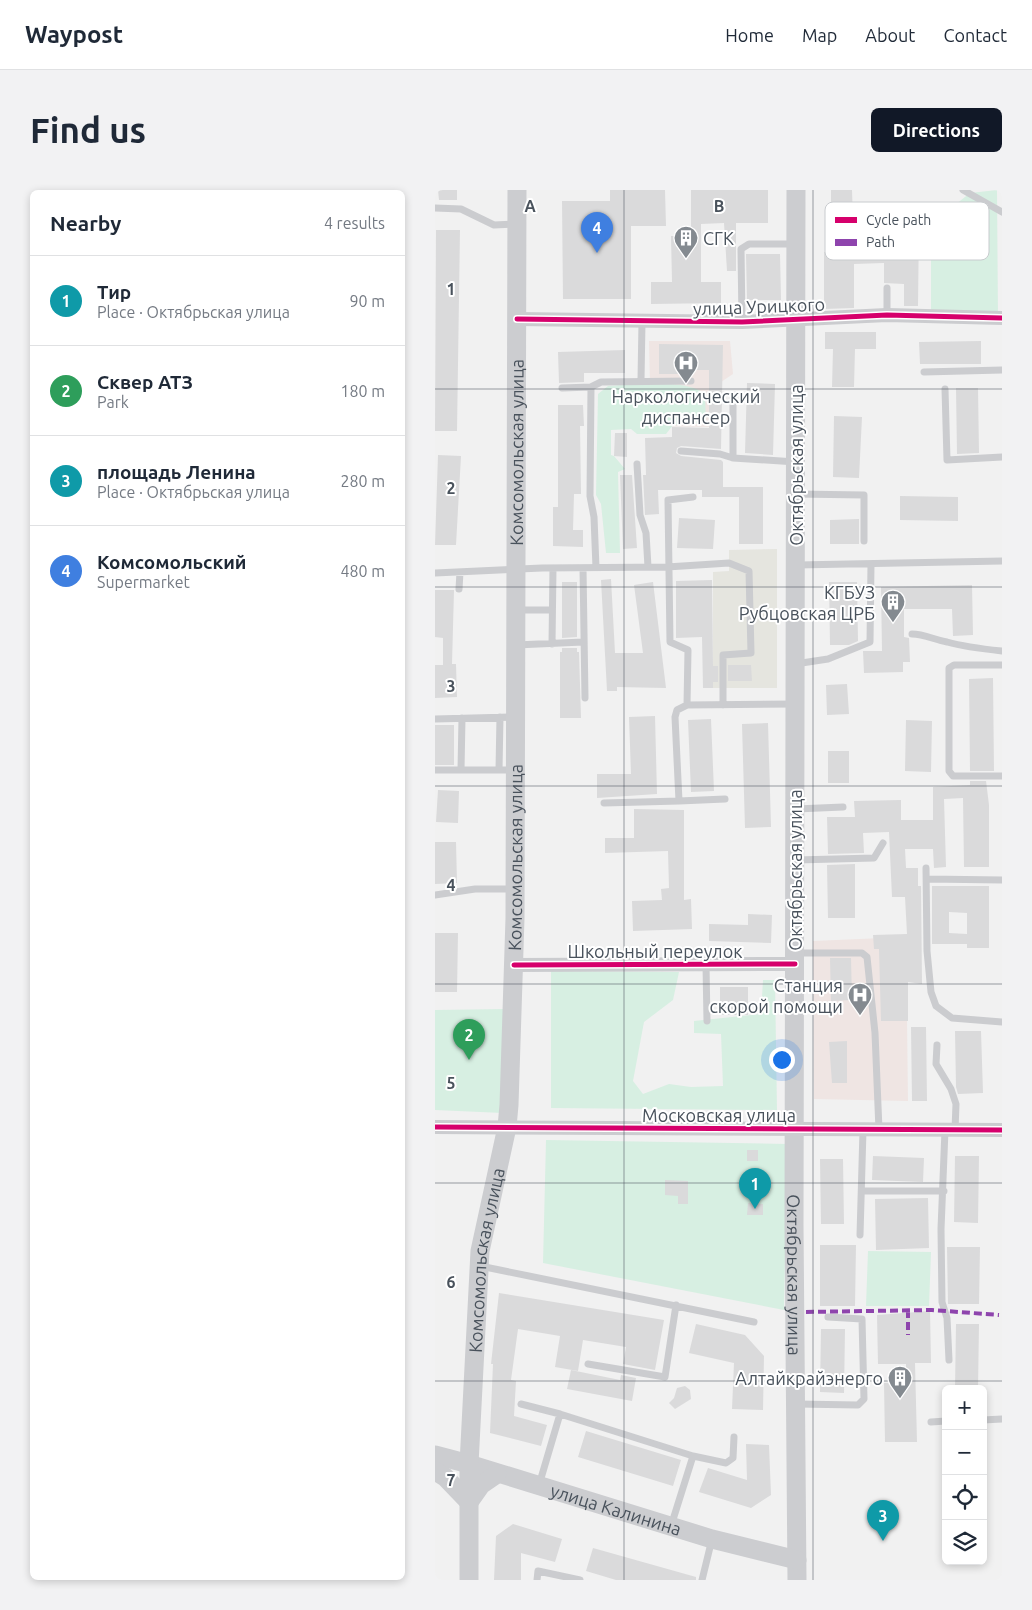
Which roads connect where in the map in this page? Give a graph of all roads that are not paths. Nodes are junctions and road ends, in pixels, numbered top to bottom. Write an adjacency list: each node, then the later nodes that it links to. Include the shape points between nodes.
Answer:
1 (517, 190): 8 (main road, Комсомольская улица)
2 (796, 190): 9 (main road, Октябрьская улица)
3 (963, 190): 4 (lane)
4 (984, 202)
5 (989, 205): 7 (lane)
6 (435, 208): 8 (lane, via 461,209 495,224)
7 (1002, 212)
8 (517, 224): 13 (main road, Комсомольская улица)
9 (796, 244): 14 (main road, Октябрьская улица); 16 (lane, via 749,244 741,249)
10 (887, 288): 11 (lane)
11 (887, 315): 12 (street, улица Урицкого); 14 (street, улица Урицкого)
12 (1002, 318)
13 (517, 319): 15 (street, улица Урицкого); 41 (main road, Комсомольская улица)
14 (796, 320): 16 (street, улица Урицкого); 28 (main road, Октябрьская улица)
15 (642, 322): 16 (street, улица Урицкого); 19 (lane)
16 (742, 322)
17 (1002, 370): 18 (lane)
18 (924, 372)
19 (641, 380): 20 (lane); 21 (lane, via 601,382)
20 (691, 381)
21 (591, 387): 22 (lane); 40 (lane, via 590,496)
22 (562, 388)
23 (945, 389): 26 (lane, via 947,460)
24 (733, 395): 27 (lane)
25 (681, 450): 27 (lane)
26 (1002, 457)
27 (733, 458): 28 (lane)
28 (796, 462): 30 (main road, Октябрьская улица)
29 (637, 464): 36 (lane)
30 (796, 494): 32 (lane, via 864,495); 35 (main road, Октябрьская улица)
31 (693, 497): 37 (lane, via 668,500)
32 (864, 541)
33 (1002, 561): 34 (lane)
34 (871, 564): 35 (lane); 52 (lane, via 870,642 828,659)
35 (796, 565): 52 (main road, Октябрьская улица)
36 (648, 567): 37 (lane); 40 (lane)
37 (667, 567): 56 (lane, via 670,642 688,650); 57 (lane, via 729,563 749,571 751,653 723,655)
38 (553, 568): 39 (lane); 41 (lane); 46 (lane)
39 (583, 568): 40 (lane); 48 (lane)
40 (596, 568)
41 (516, 570): 42 (lane); 45 (main road, Комсомольская улица)
42 (460, 572): 43 (lane); 44 (lane)
43 (435, 573)
44 (459, 589)
45 (516, 610): 46 (lane); 50 (main road, Комсомольская улица)
46 (553, 610): 49 (lane)
47 (912, 634): 51 (lane, via 967,647)
48 (583, 642): 49 (lane); 54 (lane)
49 (552, 644): 50 (lane)
50 (516, 645): 58 (main road, Комсомольская улица)
51 (1002, 651)
52 (795, 664): 55 (main road, Октябрьская улица)
53 (1002, 665): 64 (lane, via 954,665 949,668 949,771 953,776)
54 (585, 698)
55 (795, 704): 57 (lane); 69 (main road, Октябрьская улица)
56 (687, 705): 57 (lane); 66 (lane, via 677,710 675,717)
57 (723, 705)
58 (508, 717): 59 (lane); 63 (main road, Комсомольская улица)
59 (462, 718): 60 (lane); 62 (lane)
60 (435, 719)
61 (435, 770): 62 (lane)
62 (461, 770): 63 (lane)
63 (507, 770): 75 (main road, Комсомольская улица)
64 (1002, 776)
65 (725, 799): 66 (lane)
66 (679, 801): 67 (lane)
67 (604, 803)
68 (843, 807): 69 (lane)
69 (795, 809): 71 (main road, Октябрьская улица)
70 (883, 843): 71 (lane, via 874,858)
71 (795, 860): 77 (main road, Октябрьская улица)
72 (926, 868): 73 (lane)
73 (928, 879): 74 (lane); 81 (lane, via 927,951 931,992 937,1006 953,1018)
74 (1002, 880)
75 (515, 889): 76 (lane); 78 (main road, Комсомольская улица)
76 (435, 894)
77 (795, 959): 79 (street, Школьный переулок); 85 (main road, Октябрьская улица); 87 (lane, via 862,953 867,957 875,1033)
78 (514, 965): 79 (street, Школьный переулок); 83 (main road, Комсомольская улица)
79 (706, 965): 80 (lane)
80 (707, 1021)
81 (1002, 1022)
82 (937, 1045): 88 (lane, via 936,1064 951,1089 955,1104)
83 (507, 1127): 84 (street, Московская улица); 85 (street, Московская улица); 93 (main road, Комсомольская улица)
84 (435, 1128)
85 (795, 1130): 86 (street, Московская улица); 100 (main road, Октябрьская улица)
86 (863, 1130): 87 (street, Московская улица); 90 (lane)
87 (879, 1130): 88 (street, Московская улица)
88 (950, 1130): 89 (street, Московская улица); 91 (lane)
89 (1002, 1130)
90 (862, 1191): 91 (lane); 92 (lane)
91 (944, 1191): 97 (lane, via 942,1302 947,1318)
92 (860, 1235)
93 (479, 1266): 94 (lane); 109 (main road, Комсомольская улица)
94 (676, 1305): 96 (lane); 98 (lane, via 665,1377)
95 (828, 1317): 100 (lane, via 862,1318 864,1399 858,1405)
96 (754, 1322)
97 (949, 1360)
98 (588, 1364)
99 (521, 1404): 101 (lane)
100 (796, 1404): 116 (main road, Октябрьская улица)
101 (560, 1414): 108 (lane); 112 (lane)
102 (1002, 1419): 103 (lane)
103 (987, 1420)
104 (942, 1421): 105 (lane)
105 (931, 1422)
106 (734, 1437): 108 (lane, via 733,1458 726,1463)
107 (435, 1455): 109 (main road, улица Калинина)
108 (693, 1456): 114 (lane)
109 (469, 1464): 111 (main road, улица Калинина); 113 (main road, Комсомольская улица)
110 (435, 1471): 113 (main road)
111 (497, 1474): 112 (main road, улица Калинина); 113 (main road, via 481,1485)
112 (539, 1485): 114 (main road, улица Калинина)
113 (469, 1502): 117 (main road, Комсомольская улица)
114 (671, 1526): 115 (main road, улица Калинина)
115 (712, 1539): 116 (main road, улица Калинина); 120 (lane)
116 (797, 1560): 121 (main road, Октябрьская улица)
117 (469, 1580)
118 (537, 1580): 119 (lane, via 538,1572)
119 (580, 1580)
120 (702, 1580)
121 (797, 1580)

